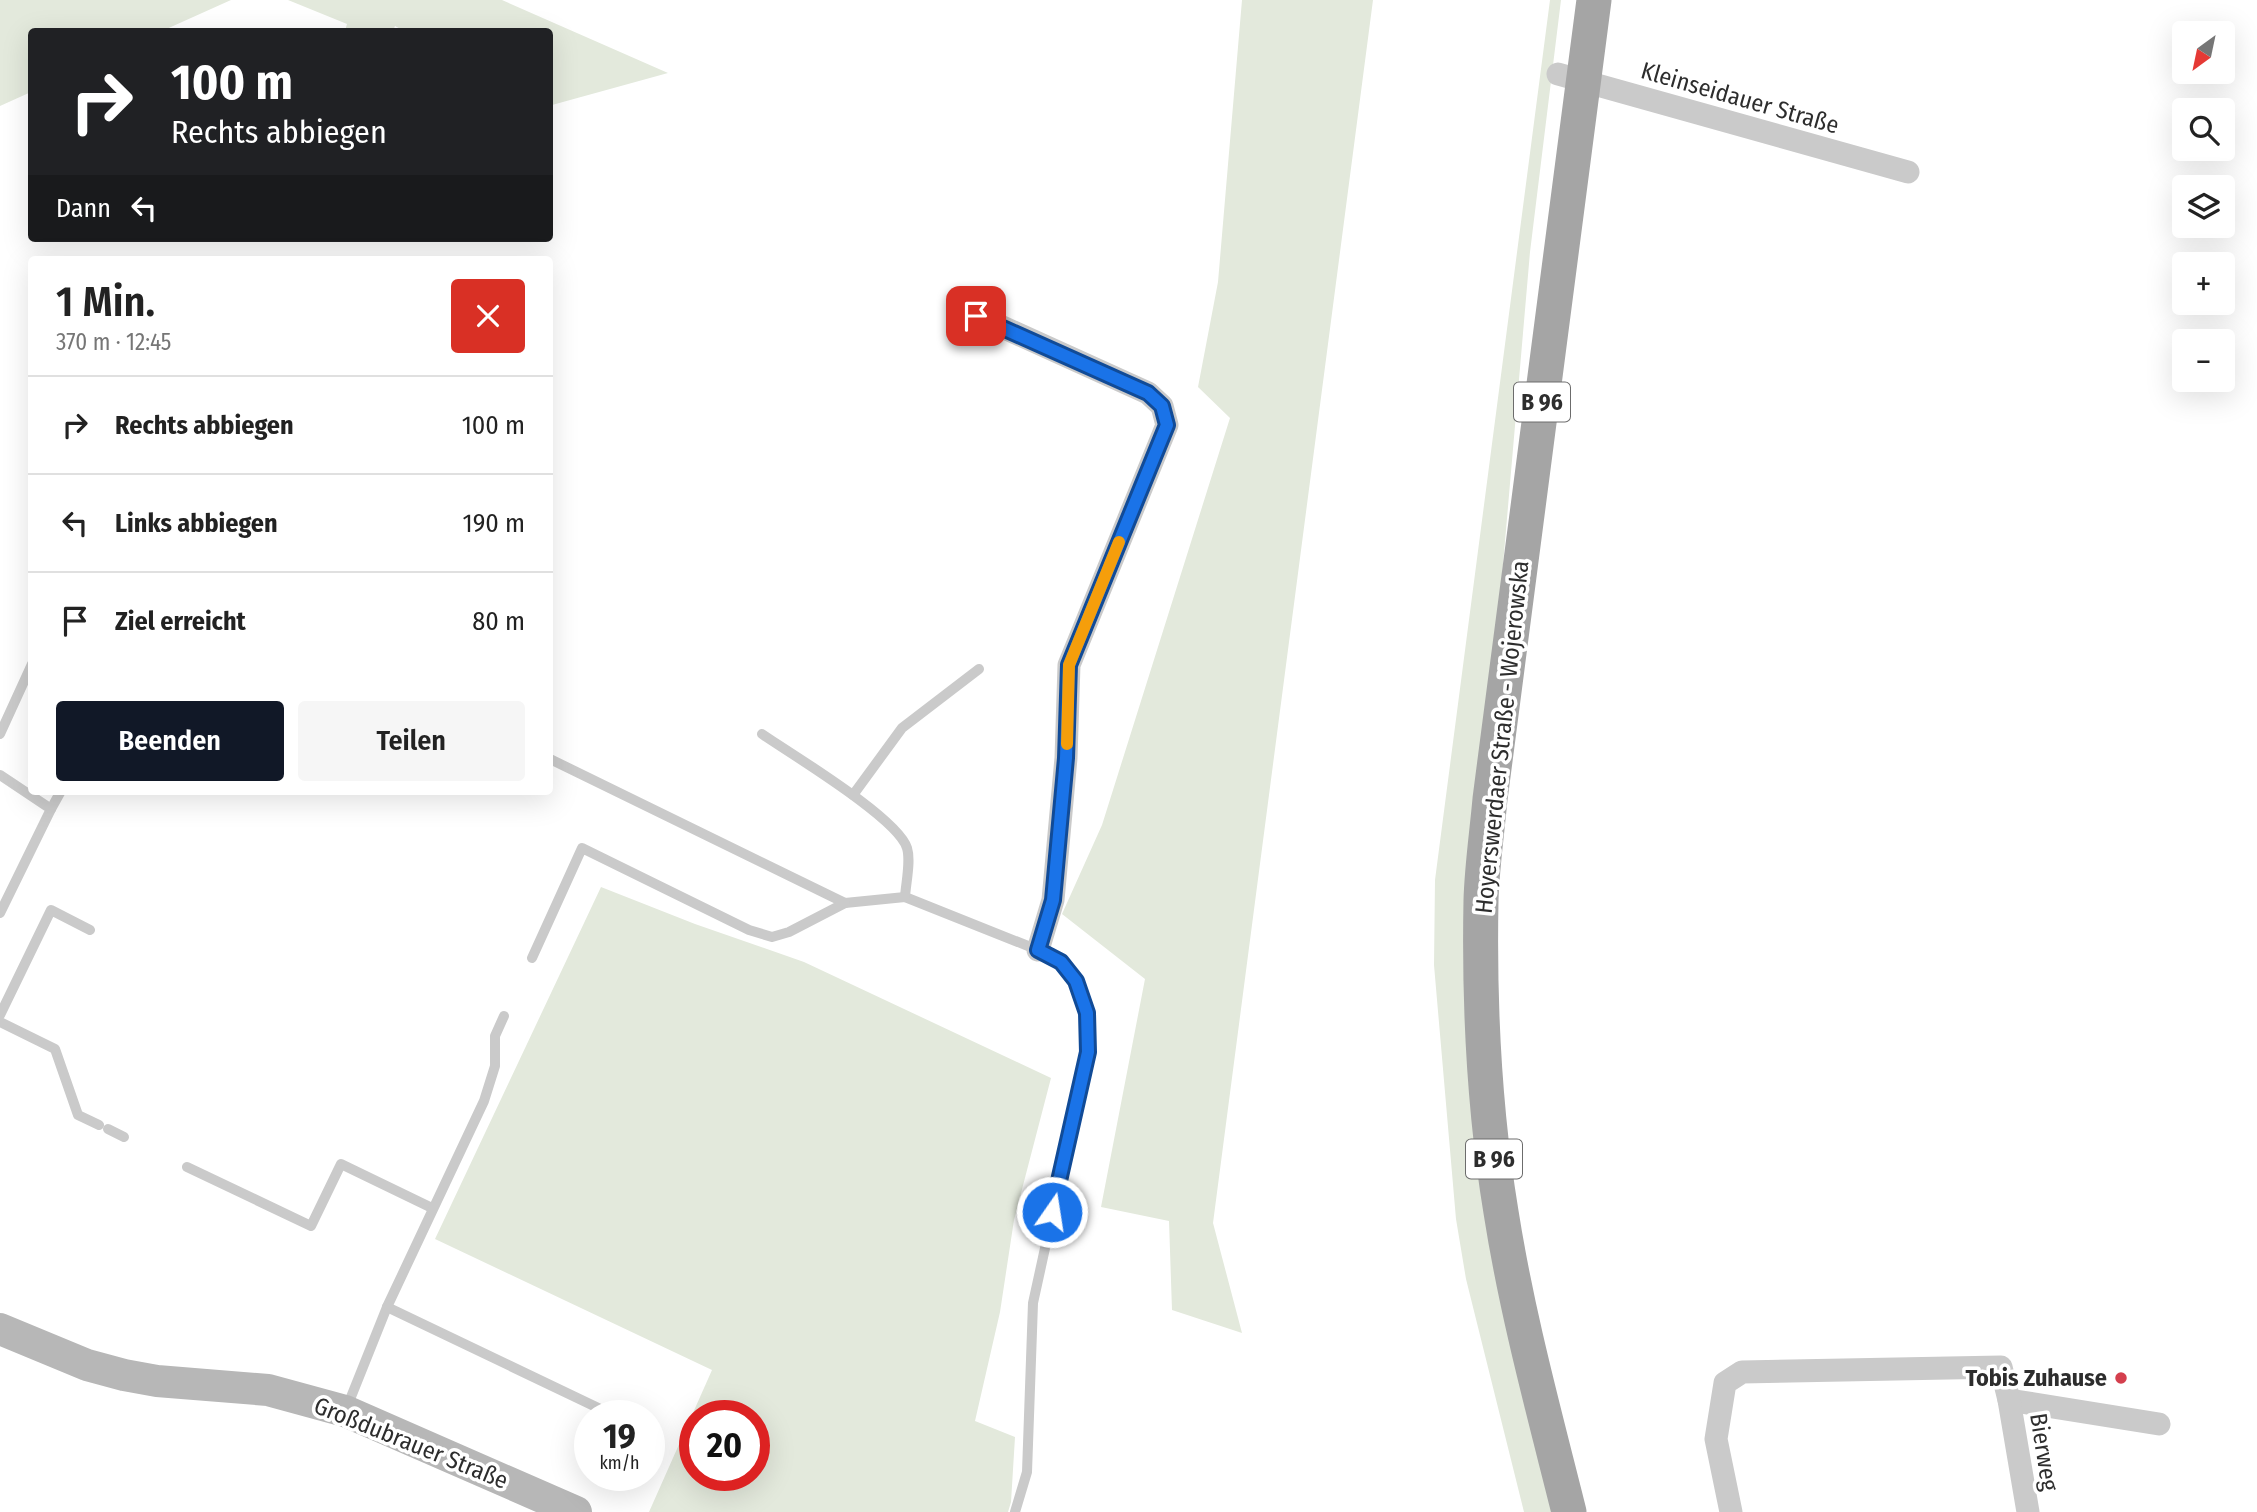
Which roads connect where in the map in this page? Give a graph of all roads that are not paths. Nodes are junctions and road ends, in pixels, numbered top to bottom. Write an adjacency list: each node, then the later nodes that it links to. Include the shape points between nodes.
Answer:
1 (1594, 0): 2 (main road, Hoyerswerdaer Straße - Wojerowska / B 96)
2 (1571, 78): 3 (street, Kleinseidauer Straße); 36 (main road, Hoyerswerdaer Straße - Wojerowska / B 96, via 1481,898 1486,1084 1500,1211 1524,1335)
3 (1908, 172)
4 (976, 316): 20 (street, via 1148,393 1162,406 1167,425 1069,665 1053,900)
5 (979, 669): 14 (lane, via 902,728)
6 (28, 673): 7 (lane)
7 (0, 734)
8 (762, 734): 14 (lane)
9 (553, 760): 17 (lane)
10 (0, 775): 11 (lane)
11 (28, 794)
12 (30, 795): 15 (lane)
13 (59, 795): 15 (lane)
14 (853, 795): 16 (lane, via 903,840 907,849)
15 (51, 809): 18 (lane)
16 (905, 897): 17 (lane); 20 (lane)
17 (845, 903): 21 (lane, via 772,937 582,848)
18 (0, 914)
19 (90, 930): 22 (lane, via 51,910)
20 (1038, 950): 35 (lane, via 1061,962 1076,981 1087,1013 1088,1052 1033,1303 1027,1472)
21 (532, 958)
22 (0, 1015)
23 (504, 1016): 27 (lane, via 495,1036 495,1066 484,1101)
24 (0, 1022): 25 (lane, via 54,1049 78,1115)
25 (124, 1137)
26 (187, 1167): 27 (lane, via 311,1226 341,1164)
27 (432, 1208): 28 (lane)
28 (387, 1307): 30 (lane); 32 (lane)
29 (0, 1329): 32 (main road, Großdubrauer Straße, via 124,1375 268,1390)
30 (582, 1400)
31 (2009, 1400): 33 (street, Bierweg); 37 (street, Bierweg, via 2001,1367 1742,1372 1725,1383 1716,1439); 38 (street, Bierweg)
32 (345, 1411): 34 (main road, Großdubrauer Straße)
33 (2159, 1424)
34 (566, 1510)
35 (1015, 1512)
36 (1569, 1512)
37 (1731, 1512)
38 (2028, 1512)

